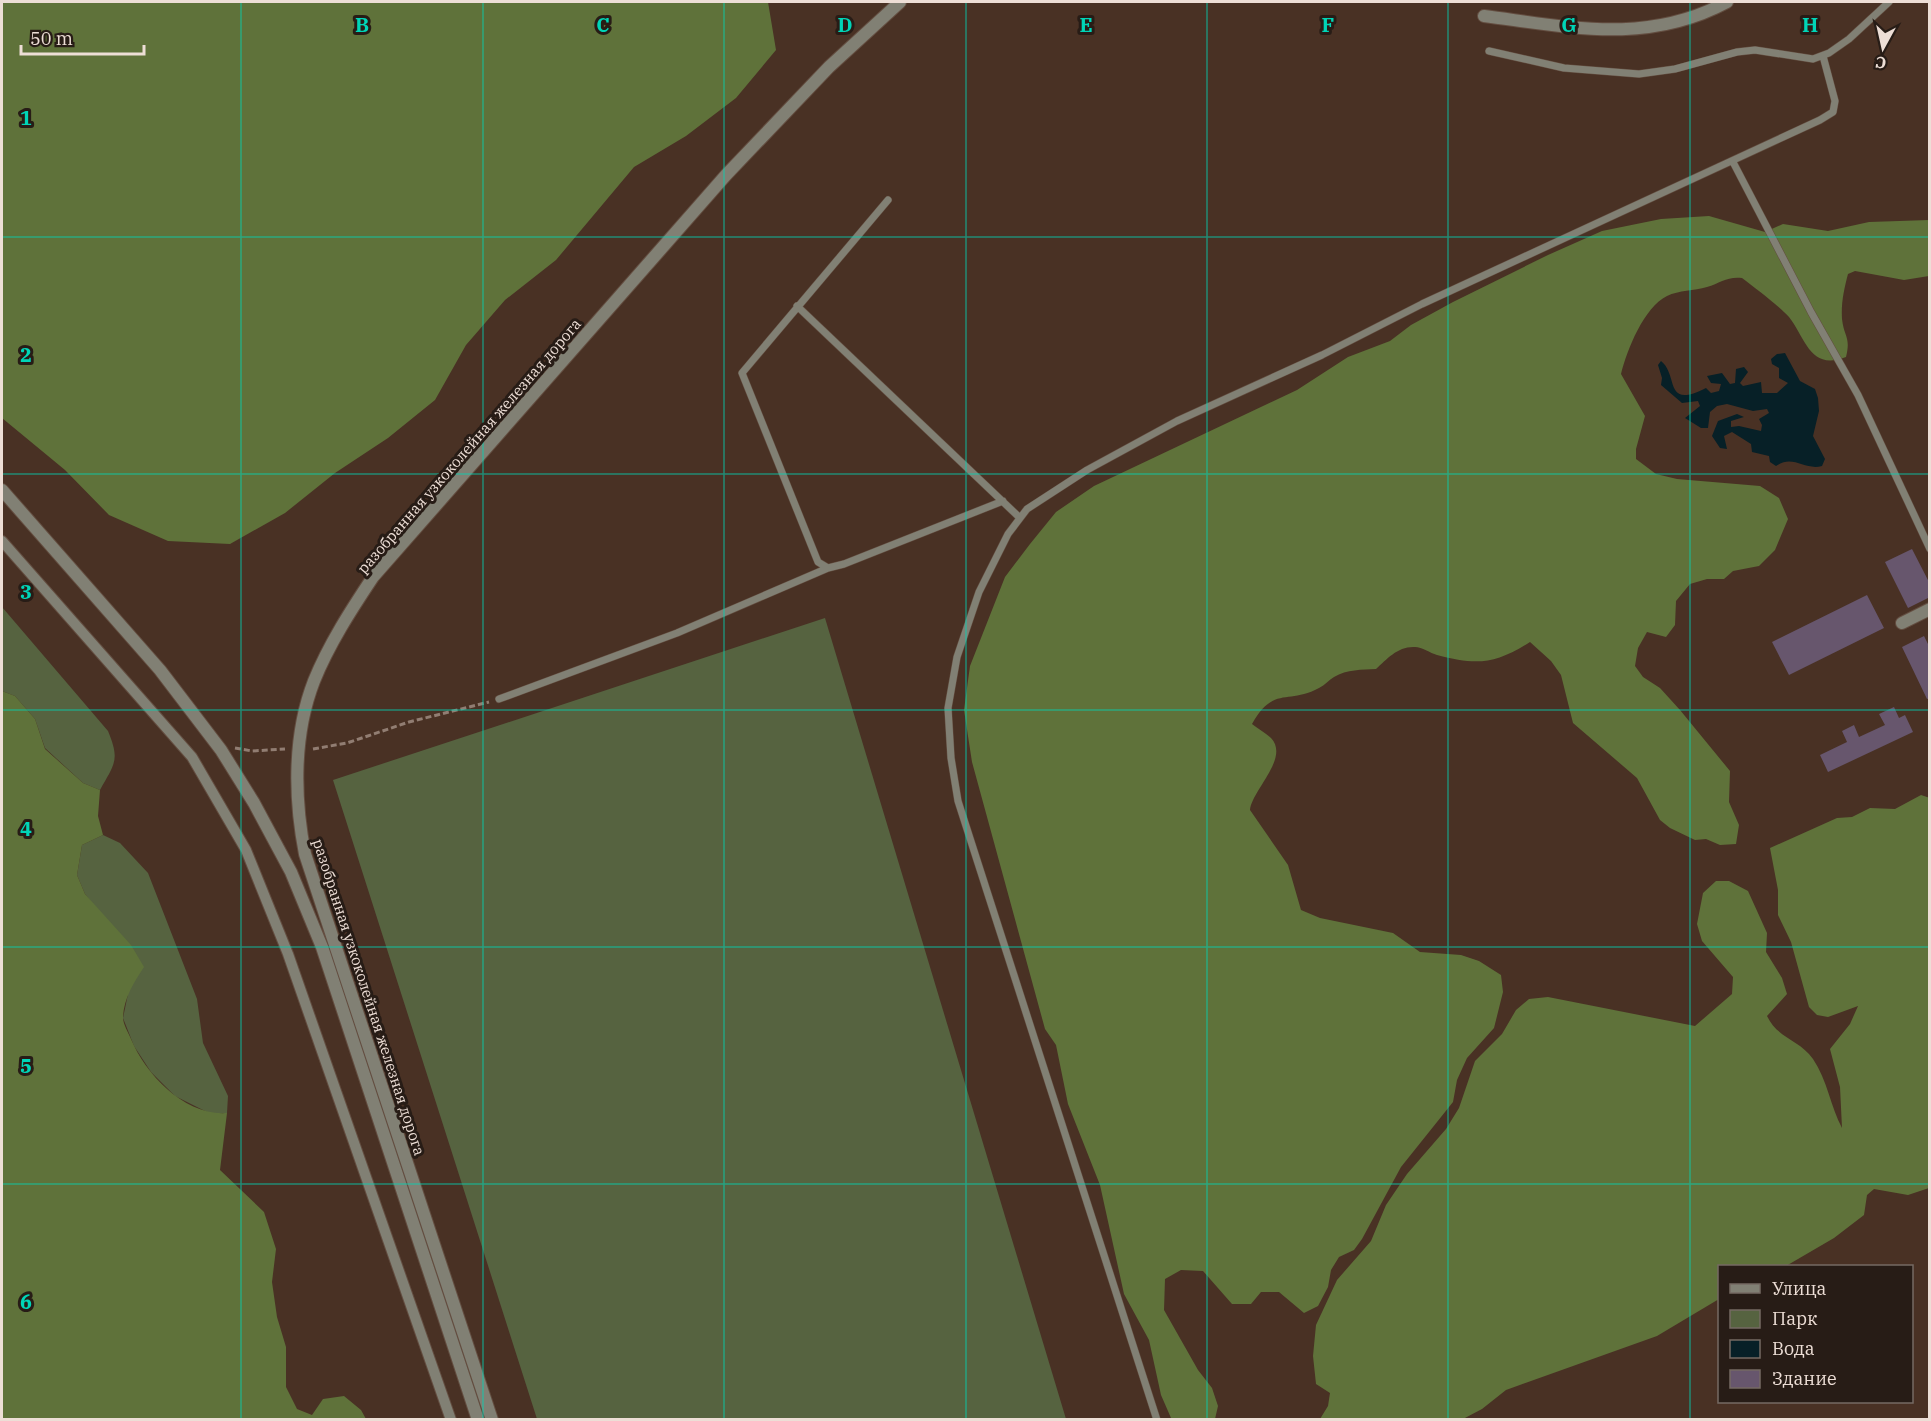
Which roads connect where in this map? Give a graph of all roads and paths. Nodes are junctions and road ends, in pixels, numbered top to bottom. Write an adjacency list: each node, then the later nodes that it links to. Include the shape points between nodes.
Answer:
1 (900, 2): 19 (street, разобранная узкоколейная железная дорога, via 830,66 726,176 373,577 314,681)
2 (1727, 2): 4 (street, via 1688,20 1640,30)
3 (1889, 2): 6 (lane, via 1849,39)
4 (1484, 16)
5 (1489, 51): 6 (lane, via 1564,68 1639,74 1755,50 1813,59)
6 (1822, 56): 7 (lane, via 1835,101 1833,112)
7 (1733, 162): 12 (lane, via 1177,421 1087,470); 14 (lane, via 1858,395)
8 (888, 200): 9 (lane)
9 (797, 306): 11 (lane); 15 (lane, via 742,373 818,562)
10 (2, 490): 20 (street, via 160,670)
11 (1003, 501): 12 (lane); 15 (lane)
12 (1019, 517): 24 (lane, via 979,592 957,657 948,708 951,758 958,801 981,875)
13 (2, 541): 21 (street, via 192,757 246,850 288,954)
14 (1929, 549)
15 (828, 568): 18 (lane, via 677,633)
16 (1929, 609): 17 (street)
17 (1902, 623)
18 (499, 699): 19 (path, via 347,743)
19 (300, 749): 20 (path); 23 (street, разобранная узкоколейная железная дорога, via 296,787 305,854)
20 (221, 750): 22 (street, via 291,872 322,947)
21 (451, 1419)
22 (478, 1419)
23 (492, 1419)
24 (1157, 1419)

